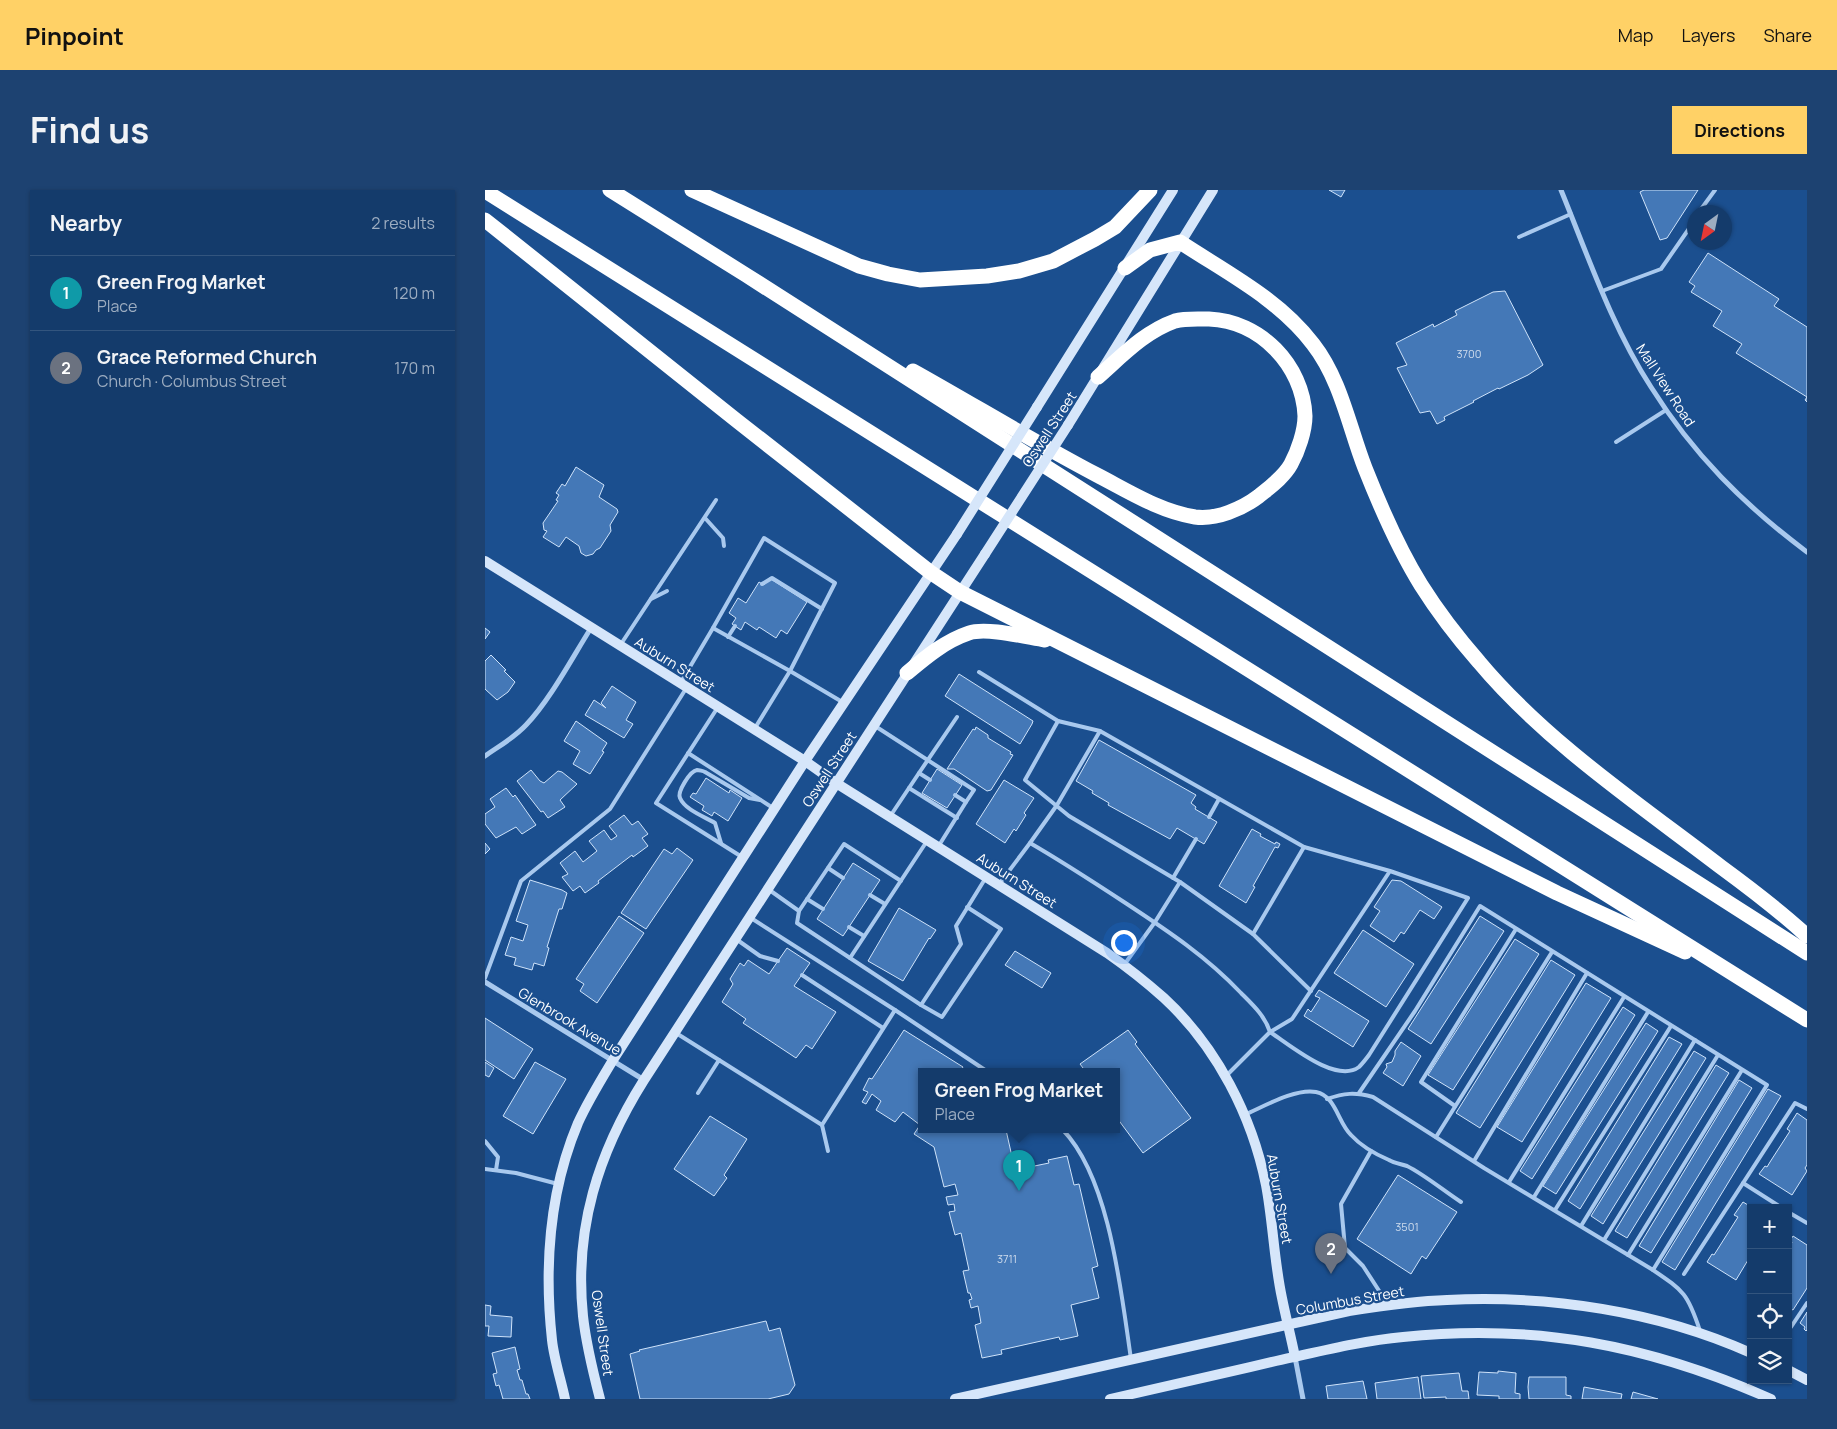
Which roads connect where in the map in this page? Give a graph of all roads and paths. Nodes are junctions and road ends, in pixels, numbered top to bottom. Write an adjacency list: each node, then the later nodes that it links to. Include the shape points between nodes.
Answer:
1 (610, 190): 16 (highway)
2 (692, 190): 3 (highway, via 859,266 920,280 987,276 1053,261 1115,227)
3 (1150, 190)
4 (1173, 190): 15 (main road, Oswell Street)
5 (1213, 190): 14 (main road, Oswell Street)
6 (1561, 190): 10 (street, Mall View Road)
7 (1715, 190): 9 (lane)
8 (485, 191): 103 (highway)
9 (1704, 205)
10 (1571, 214): 13 (lane); 17 (street, Mall View Road)
11 (485, 220): 26 (highway)
12 (1687, 232): 17 (lane, via 1661,269)
13 (1519, 237)
14 (1180, 242): 15 (highway, via 1150,250); 18 (main road, Oswell Street); 94 (highway, via 1260,293 1294,321 1314,345 1336,383 1380,506 1421,584 1458,636 1515,703 1589,765 1785,915)
15 (1125, 268): 26 (main road, Oswell Street, bridge)
16 (746, 275): 18 (highway, via 1074,463 1173,512 1197,517 1236,511 1269,488 1290,466 1301,438 1305,417 1297,381 1281,355 1268,340 1220,319 1176,321 1144,336); 97 (highway)
17 (1602, 291): 19 (street, Mall View Road, via 1626,344)
18 (1098, 377): 29 (main road, Oswell Street, bridge)
19 (1666, 410): 20 (lane); 24 (street, Mall View Road, via 1709,466 1743,501)
20 (1616, 442)
21 (716, 500): 22 (lane)
22 (705, 518): 23 (lane, via 723,538); 30 (lane)
23 (724, 546)
24 (1807, 552)
25 (485, 561): 33 (main road, Auburn Street)
26 (930, 572): 29 (highway); 42 (main road, Oswell Street)
27 (762, 584): 31 (lane, via 772,578)
28 (667, 591): 30 (lane)
29 (960, 592): 36 (highway); 40 (main road, Oswell Street)
30 (649, 600): 37 (lane)
31 (822, 609): 34 (lane, via 835,583 764,538); 38 (lane)
32 (735, 626): 35 (lane)
33 (591, 628): 37 (main road, Auburn Street); 50 (street, via 538,712 508,741)
34 (713, 628): 35 (lane); 41 (lane)
35 (728, 637): 38 (lane)
36 (1063, 644): 40 (highway, via 1003,632 970,632 935,650); 103 (highway, via 1557,893)
37 (619, 645): 41 (main road, Auburn Street)
38 (790, 671): 42 (lane); 47 (lane)
39 (979, 672): 45 (lane)
40 (907, 673): 46 (main road, Oswell Street)
41 (684, 685): 43 (main road, Auburn Street); 104 (lane, via 610,809 521,881)
42 (843, 703): 52 (main road, Oswell Street)
43 (718, 706): 47 (main road, Auburn Street); 49 (lane)
44 (957, 716): 51 (lane)
45 (1059, 721): 48 (lane); 61 (lane, via 1025,780)
46 (873, 725): 51 (lane); 55 (main road, Oswell Street)
47 (754, 729): 52 (main road, Auburn Street)
48 (1100, 731): 58 (lane); 61 (lane)
49 (688, 754): 59 (lane); 68 (lane, via 656,803)
50 (485, 756)
51 (928, 760): 53 (lane); 60 (lane, via 974,790)
52 (805, 761): 55 (main road, Auburn Street); 62 (main road, Oswell Street)
53 (919, 773): 54 (lane); 56 (lane)
54 (930, 780)
55 (836, 783): 63 (main road, Auburn Street); 81 (main road, Oswell Street)
56 (909, 788): 63 (lane); 64 (lane)
57 (955, 795): 60 (lane)
58 (1219, 799): 65 (lane); 71 (lane)
59 (760, 800): 62 (lane); 68 (lane, via 749,798 705,772 693,772 679,797 684,804 715,823)
60 (966, 802): 64 (lane)
61 (1057, 805): 69 (lane); 77 (lane, via 1069,816)
62 (775, 809): 72 (main road, Oswell Street)
63 (890, 817): 67 (main road, Auburn Street)
64 (957, 818): 70 (lane)
65 (1209, 818)
66 (1196, 839): 77 (lane)
67 (927, 840): 70 (main road, Auburn Street); 78 (lane)
68 (721, 843): 72 (lane)
69 (1030, 843): 80 (lane); 89 (lane)
70 (938, 847): 75 (main road, Auburn Street)
71 (1305, 847): 74 (lane); 92 (lane)
72 (744, 858): 117 (main road, Oswell Street)
73 (828, 868): 76 (lane); 78 (lane, via 844,844); 83 (lane)
74 (1390, 871): 105 (lane); 114 (lane, via 1468,898 1369,1055 1358,1068 1343,1072 1326,1068)
75 (986, 877): 80 (main road, Auburn Street); 85 (lane)
76 (843, 878)
77 (1173, 878): 79 (lane)
78 (901, 881): 84 (lane)
79 (1180, 882): 89 (lane); 92 (lane)
80 (998, 885): 100 (main road, Auburn Street)
81 (767, 888): 87 (lane); 88 (main road, Oswell Street)
82 (870, 895): 84 (lane)
83 (807, 899): 86 (lane); 87 (lane)
84 (885, 904): 93 (lane)
85 (967, 907): 107 (lane, via 956,926 961,944); 107 (lane, via 1001,929 942,1018)
86 (823, 909)
87 (799, 911): 98 (lane, via 797,923)
88 (749, 917): 95 (main road, Oswell Street); 108 (lane)
89 (1155, 922): 100 (lane); 114 (lane, via 1227,978 1267,1021)
90 (849, 927): 93 (lane)
91 (1516, 929): 96 (lane); 124 (lane, via 1480,906); 126 (lane, via 1421,1082)
92 (1253, 934): 105 (lane)
93 (864, 936): 98 (lane)
94 (1807, 936)
95 (735, 938): 99 (lane, via 760,956); 113 (main road, Oswell Street)
96 (1552, 952): 101 (lane); 126 (lane)
97 (1807, 953)
98 (850, 958): 107 (lane)
99 (778, 961)
100 (1124, 965): 121 (main road, Auburn Street, via 1186,1021)
101 (1587, 974): 106 (lane); 135 (lane)
102 (802, 975): 112 (lane)
103 (1742, 978): 110 (highway)
104 (485, 980): 117 (street, Glenbrook Avenue)
105 (1311, 991): 114 (lane, via 1292,1018)
106 (1624, 996): 109 (lane); 138 (lane)
107 (921, 1004)
108 (895, 1010): 112 (lane); 119 (lane)
109 (1648, 1012): 111 (lane); 141 (lane)
110 (1807, 1020)
111 (1671, 1026): 115 (lane); 144 (lane)
112 (883, 1028): 129 (lane)
113 (675, 1032): 118 (lane); 122 (main road, Oswell Street)
114 (1270, 1032): 121 (lane)
115 (1695, 1040): 116 (lane); 147 (lane)
116 (1718, 1055): 120 (lane); 148 (lane)
117 (613, 1060): 122 (street, Glenbrook Avenue); 140 (main road, Oswell Street, via 579,1122)
118 (719, 1060): 123 (lane); 129 (lane)
119 (982, 1068)
120 (1743, 1070): 149 (lane); 150 (lane, via 1767,1085)
121 (1225, 1076): 128 (main road, Auburn Street)
122 (643, 1080): 163 (main road, Oswell Street, via 619,1123 599,1171 583,1243 583,1317)
123 (698, 1093)
124 (1359, 1093): 125 (lane, via 1345,1093); 131 (lane, via 1373,1097)
125 (1327, 1099): 128 (lane, via 1318,1092 1308,1091); 134 (lane, via 1349,1134)
126 (1455, 1106): 131 (lane)
127 (1807, 1109): 139 (lane, via 1795,1103)
128 (1244, 1115): 154 (main road, Auburn Street, via 1266,1186 1282,1298)
129 (822, 1125): 133 (lane)
130 (1066, 1133): 159 (lane, via 1093,1177 1120,1286)
131 (1436, 1137): 135 (lane)
132 (485, 1142): 137 (lane, via 498,1157)
133 (828, 1151)
134 (1371, 1151): 142 (lane, via 1407,1167); 153 (lane, via 1341,1204 1345,1248 1363,1266)
135 (1474, 1161): 138 (lane)
136 (485, 1169): 137 (lane)
137 (497, 1170): 140 (lane)
138 (1509, 1182): 141 (lane)
139 (1743, 1183): 143 (lane); 151 (lane)
140 (558, 1184): 162 (main road, Oswell Street, via 550,1228 548,1265 552,1341)
141 (1534, 1197): 144 (lane)
142 (1461, 1202)
143 (1776, 1204)
144 (1555, 1210): 147 (lane)
145 (1792, 1214): 146 (lane)
146 (1807, 1223)
147 (1581, 1226): 148 (lane)
148 (1604, 1240): 149 (lane)
149 (1628, 1255): 150 (lane)
150 (1653, 1270): 156 (lane, via 1679,1287 1686,1296)
151 (1684, 1274)
152 (1807, 1302): 155 (lane)
153 (1388, 1305): 154 (main road, Columbus Street); 156 (main road, Columbus Street, via 1446,1300 1557,1303 1605,1310)
154 (1289, 1324): 158 (main road, Auburn Street); 159 (main road, Columbus Street)
155 (1792, 1325)
156 (1701, 1335): 157 (main road, Columbus Street)
157 (1747, 1352)
158 (1295, 1357): 165 (main road); 166 (street, Auburn Street); 167 (main road, via 1355,1344 1439,1334 1553,1336 1600,1343 1691,1366)
159 (1131, 1360): 164 (main road, Columbus Street)
160 (1792, 1372): 161 (main road)
161 (1807, 1380)
162 (565, 1399)
163 (599, 1399)
164 (955, 1399)
165 (1110, 1399)
166 (1303, 1399)
167 (1771, 1399)

